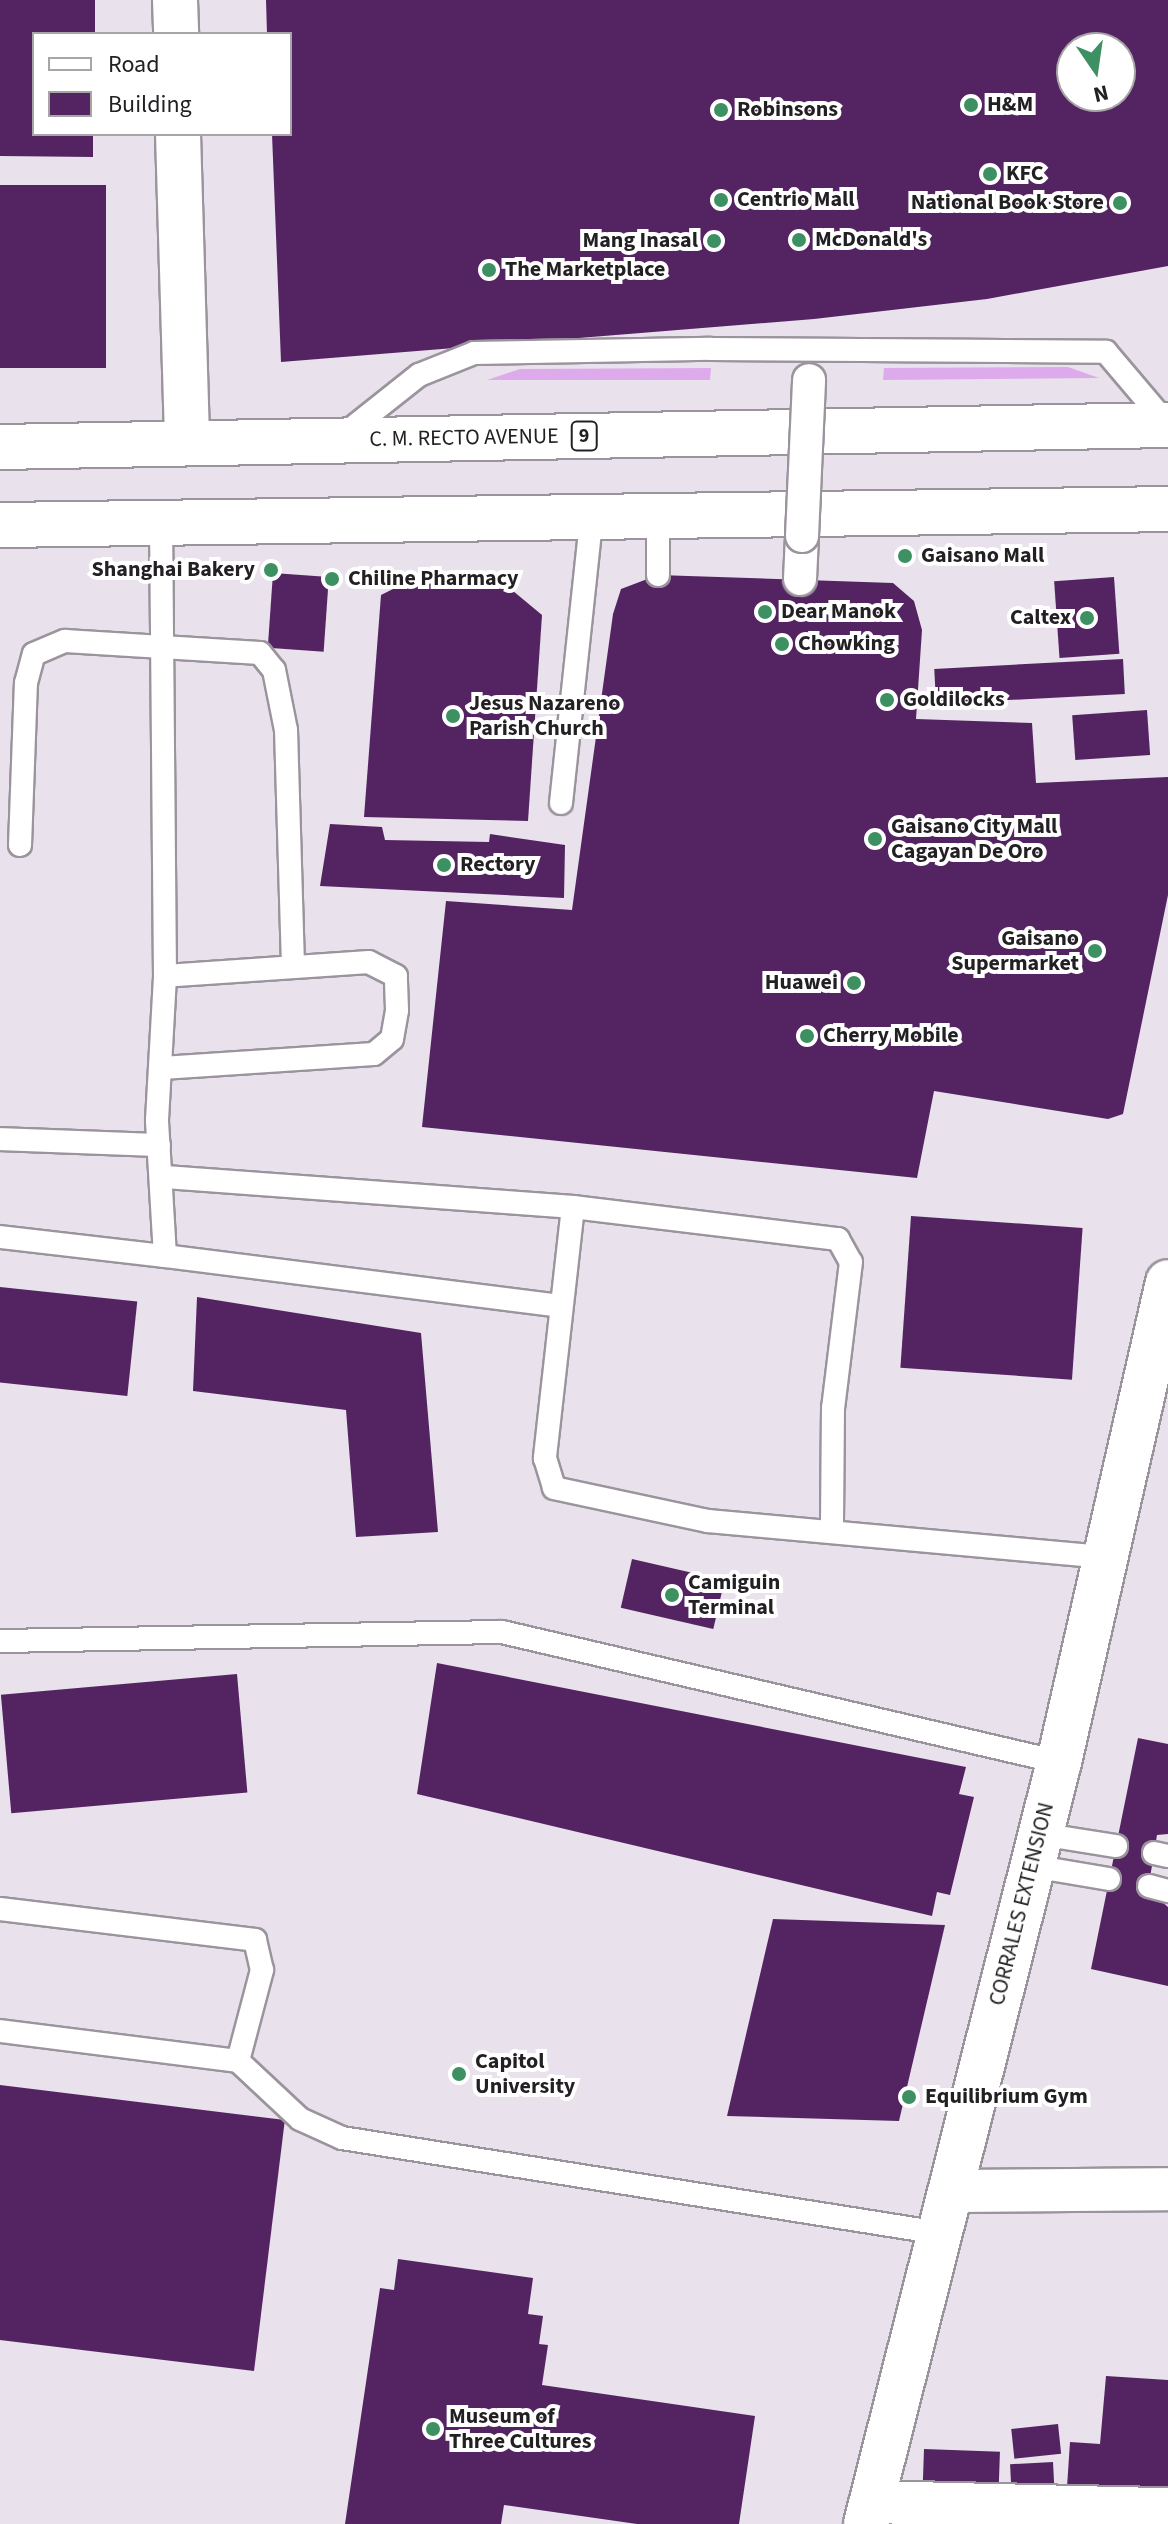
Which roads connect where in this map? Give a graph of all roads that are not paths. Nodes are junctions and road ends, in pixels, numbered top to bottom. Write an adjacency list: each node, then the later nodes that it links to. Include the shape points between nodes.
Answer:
1 (175, 0): 2 (main road)
2 (176, 32)
3 (178, 136): 7 (main road)
4 (809, 380): 15 (street, bridge)
5 (1168, 425): 6 (main road, C. M. RECTO AVENUE / 9); 6 (lane, via 1120,361 1088,349 506,353 445,361)
6 (336, 441): 7 (main road, C. M. RECTO AVENUE / 9)
7 (187, 443): 8 (main road, C. M. RECTO AVENUE / 9)
8 (0, 447)
9 (1168, 509): 10 (main road)
10 (658, 514): 11 (main road); 14 (lane)
11 (592, 515): 12 (main road); 17 (lane)
12 (161, 522): 13 (main road); 16 (lane)
13 (0, 525)
14 (658, 575)
15 (800, 579)
16 (162, 649): 18 (lane, via 65,641 34,654 26,683); 19 (lane, via 241,648 260,653 274,670 286,730); 20 (lane)
17 (561, 803)
18 (20, 845)
19 (293, 964): 20 (lane); 21 (lane, via 387,966 396,976 392,1039 354,1059)
20 (165, 976): 21 (lane)
21 (162, 1068): 23 (lane)
22 (0, 1139): 23 (lane)
23 (159, 1145): 24 (lane)
24 (166, 1177): 25 (lane); 27 (lane)
25 (573, 1207): 29 (lane); 30 (lane, via 838,1239 849,1250 833,1408)
26 (0, 1237): 27 (lane)
27 (165, 1256): 29 (lane)
28 (1168, 1282): 31 (main road, CORRALES EXTENSION)
29 (561, 1306): 30 (lane, via 545,1458 554,1488 708,1521)
30 (832, 1527): 31 (lane)
31 (1105, 1557): 33 (main road, CORRALES EXTENSION)
32 (0, 1641): 33 (lane, via 502,1632)
33 (1059, 1762): 35 (main road, CORRALES EXTENSION)
34 (1116, 1846): 35 (lane)
35 (1036, 1850): 36 (lane); 41 (main road, CORRALES EXTENSION)
36 (1109, 1879)
37 (0, 1909): 39 (lane, via 255,1940 262,1970)
38 (0, 2031): 39 (lane)
39 (238, 2061): 42 (lane, via 300,2119 342,2138)
40 (1168, 2189): 41 (street)
41 (950, 2191): 42 (main road, CORRALES EXTENSION)
42 (940, 2233): 44 (main road, CORRALES EXTENSION)
43 (1168, 2509): 44 (street)
44 (868, 2513)

